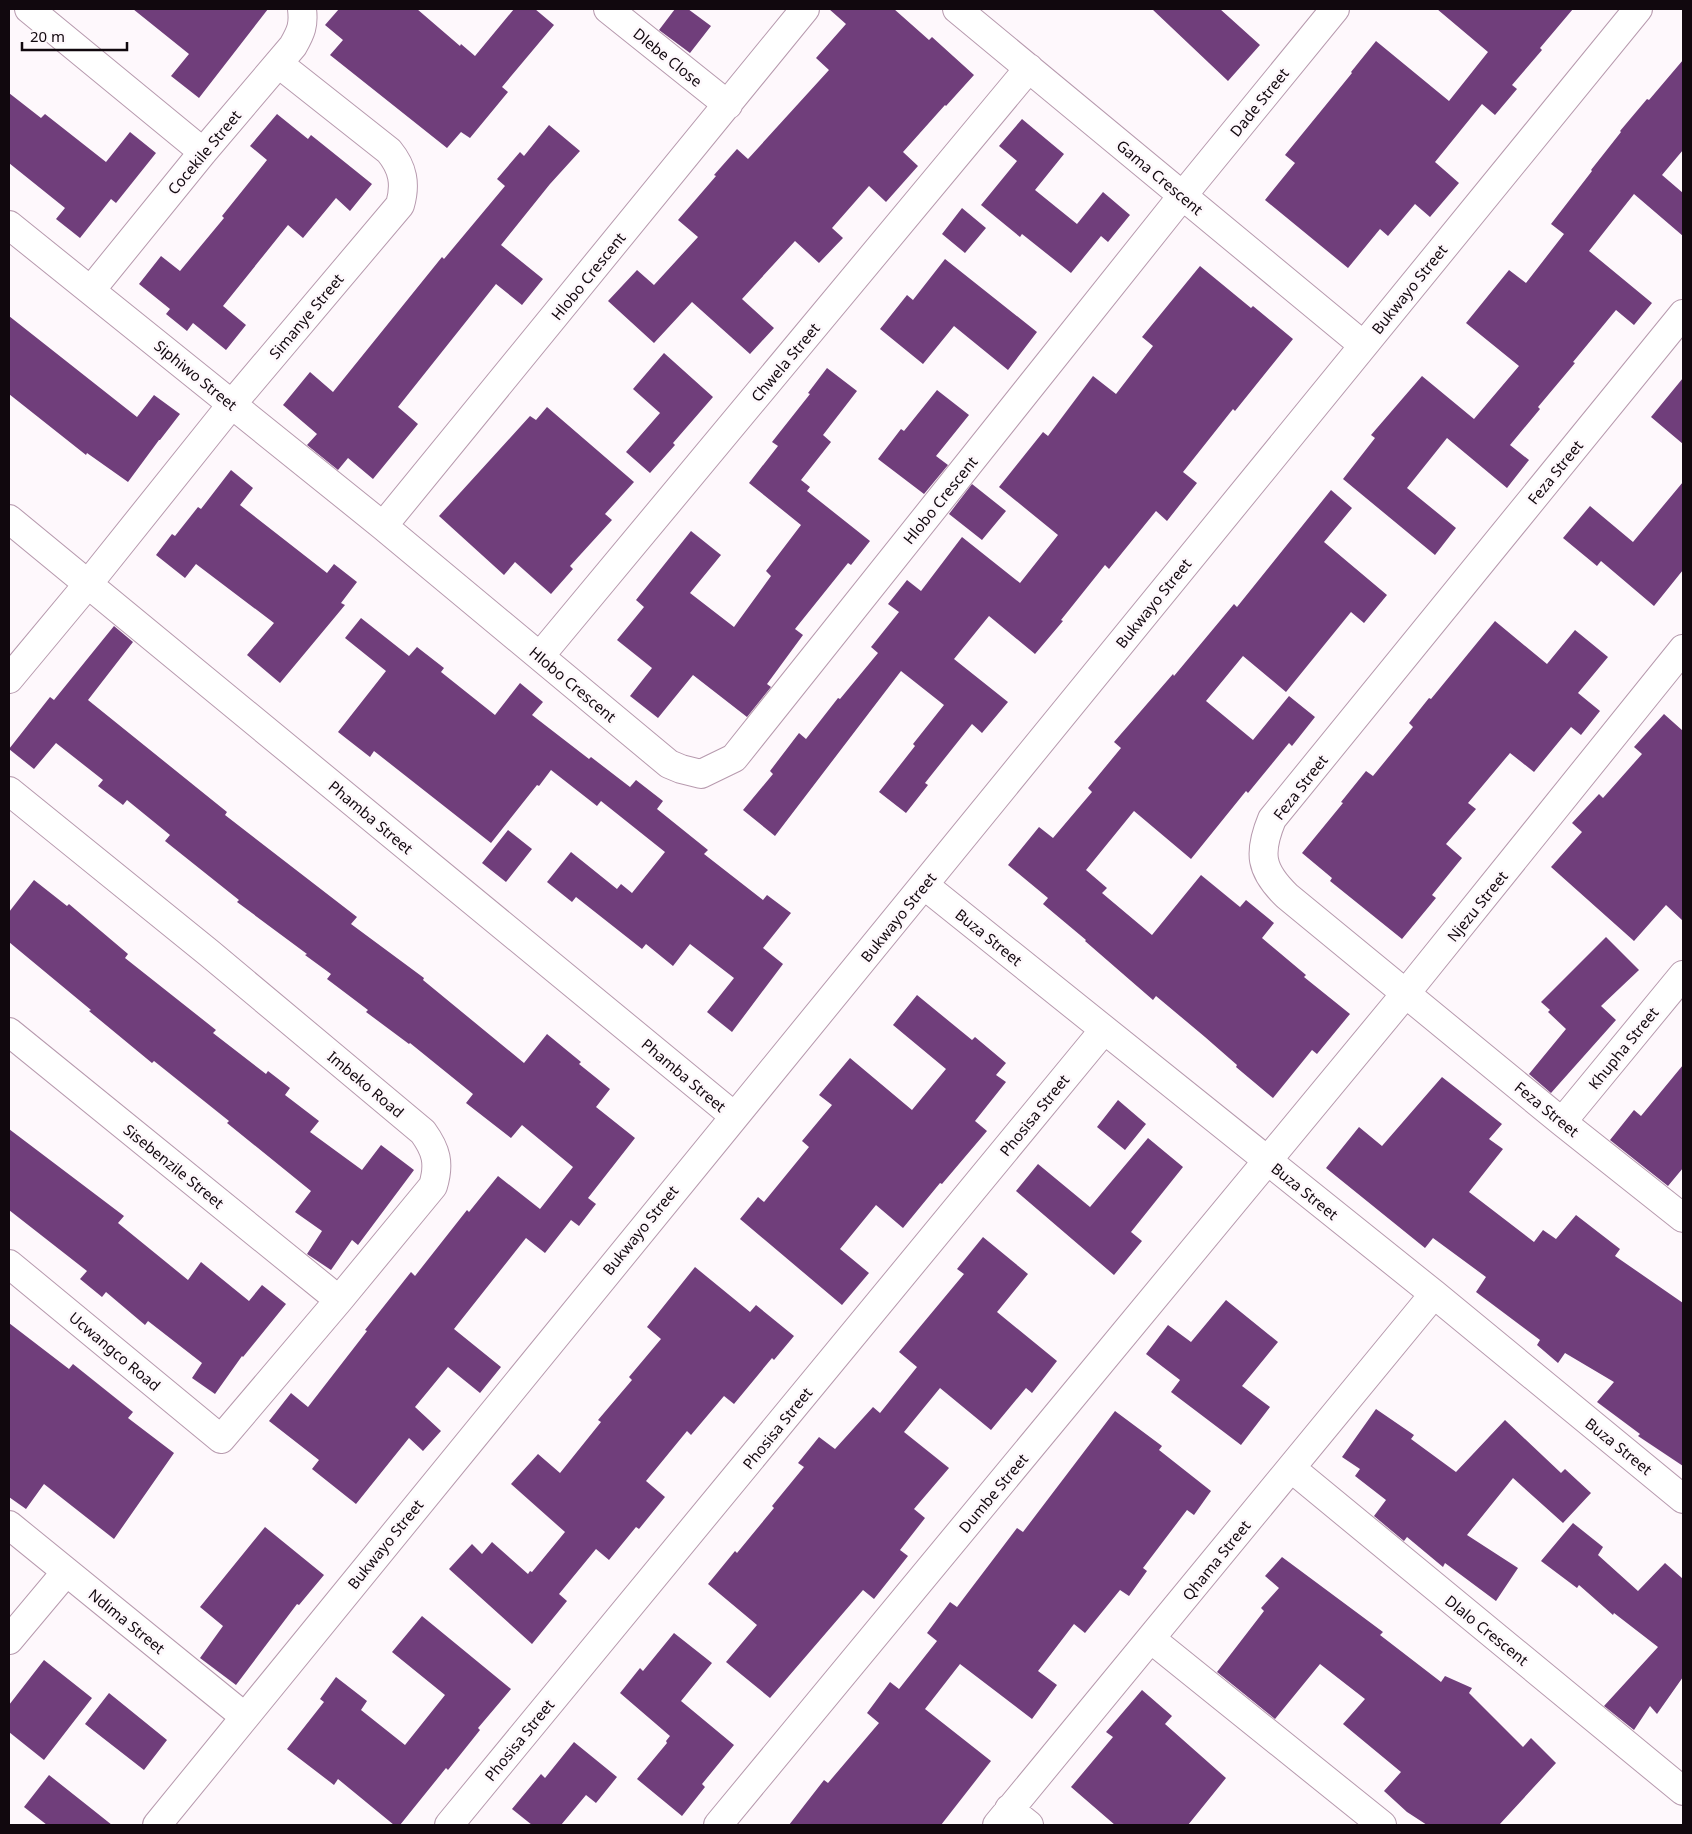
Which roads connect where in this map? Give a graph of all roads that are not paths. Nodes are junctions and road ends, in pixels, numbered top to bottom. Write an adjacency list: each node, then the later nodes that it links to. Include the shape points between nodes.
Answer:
1 (29, 9): 11 (street)
2 (302, 9): 8 (street, Cocekile Street, via 302,31)
3 (608, 9): 10 (street, Dlebe Close)
4 (806, 9): 10 (street, Hlobo Crescent)
5 (957, 9): 9 (street, Gama Crescent)
6 (1638, 9): 16 (street, Bukwayo Street)
7 (1325, 12): 12 (street, Dade Street)
8 (279, 64): 11 (street, Cocekile Street); 17 (street, Simanye Street, via 390,151 403,175 403,194 400,205)
9 (1029, 68): 12 (street, Gama Crescent); 22 (street, Chwela Street)
10 (728, 105): 19 (street, Hlobo Crescent)
11 (203, 152): 14 (street, Cocekile Street)
12 (1183, 196): 16 (street, Gama Crescent); 22 (street, Hlobo Crescent, via 734,758 701,774 669,764)
13 (9, 225): 14 (street, Siphiwo Street)
14 (91, 290): 17 (street, Siphiwo Street)
15 (1683, 314): 27 (street, Feza Street, via 1272,819 1262,852 1273,881)
16 (1363, 345): 25 (street, Bukwayo Street)
17 (232, 404): 19 (street, Siphiwo Street); 20 (street, Simanye Street)
18 (9, 518): 20 (street, Phamba Street)
19 (383, 526): 22 (street, Hlobo Crescent)
20 (88, 584): 23 (street, Simanye Street); 30 (street, Phamba Street)
21 (1683, 649): 27 (street, Njezu Street)
22 (540, 656)
23 (9, 679)
24 (9, 792): 36 (street, Imbeko Road, via 400,1112 423,1132 431,1144 436,1164 433,1186)
25 (924, 885): 28 (street, Buza Street); 30 (street, Bukwayo Street)
26 (1683, 975): 31 (street, Khupha Street)
27 (1406, 993): 31 (street, Feza Street); 32 (street, Njezu Street)
28 (1104, 1030): 32 (street, Buza Street); 48 (street, Phosisa Street)
29 (9, 1032): 36 (street, Sisebenzile Street)
30 (734, 1116): 44 (street, Bukwayo Street)
31 (1562, 1122): 33 (street, Feza Street)
32 (1268, 1160): 35 (street, Buza Street); 49 (street, Dumbe Street)
33 (1683, 1218)
34 (9, 1264): 37 (street, Ucwangco Road)
35 (1434, 1294): 38 (street, Qhama Street); 39 (street, Buza Street)
36 (339, 1300): 37 (street, Imbeko Road)
37 (221, 1439)
38 (1291, 1468): 42 (street, Qhama Street); 45 (street, Dlalo Crescent)
39 (1683, 1499)
40 (9, 1525): 41 (street, Ndima Street)
41 (66, 1572): 43 (street); 44 (street, Ndima Street)
42 (1151, 1639): 46 (street, Qhama Street); 50 (street)
43 (9, 1640)
44 (245, 1717): 47 (street, Bukwayo Street)
45 (1683, 1791)
46 (1012, 1820)
47 (157, 1825)
48 (449, 1825)
49 (718, 1825)
50 (1382, 1825)

